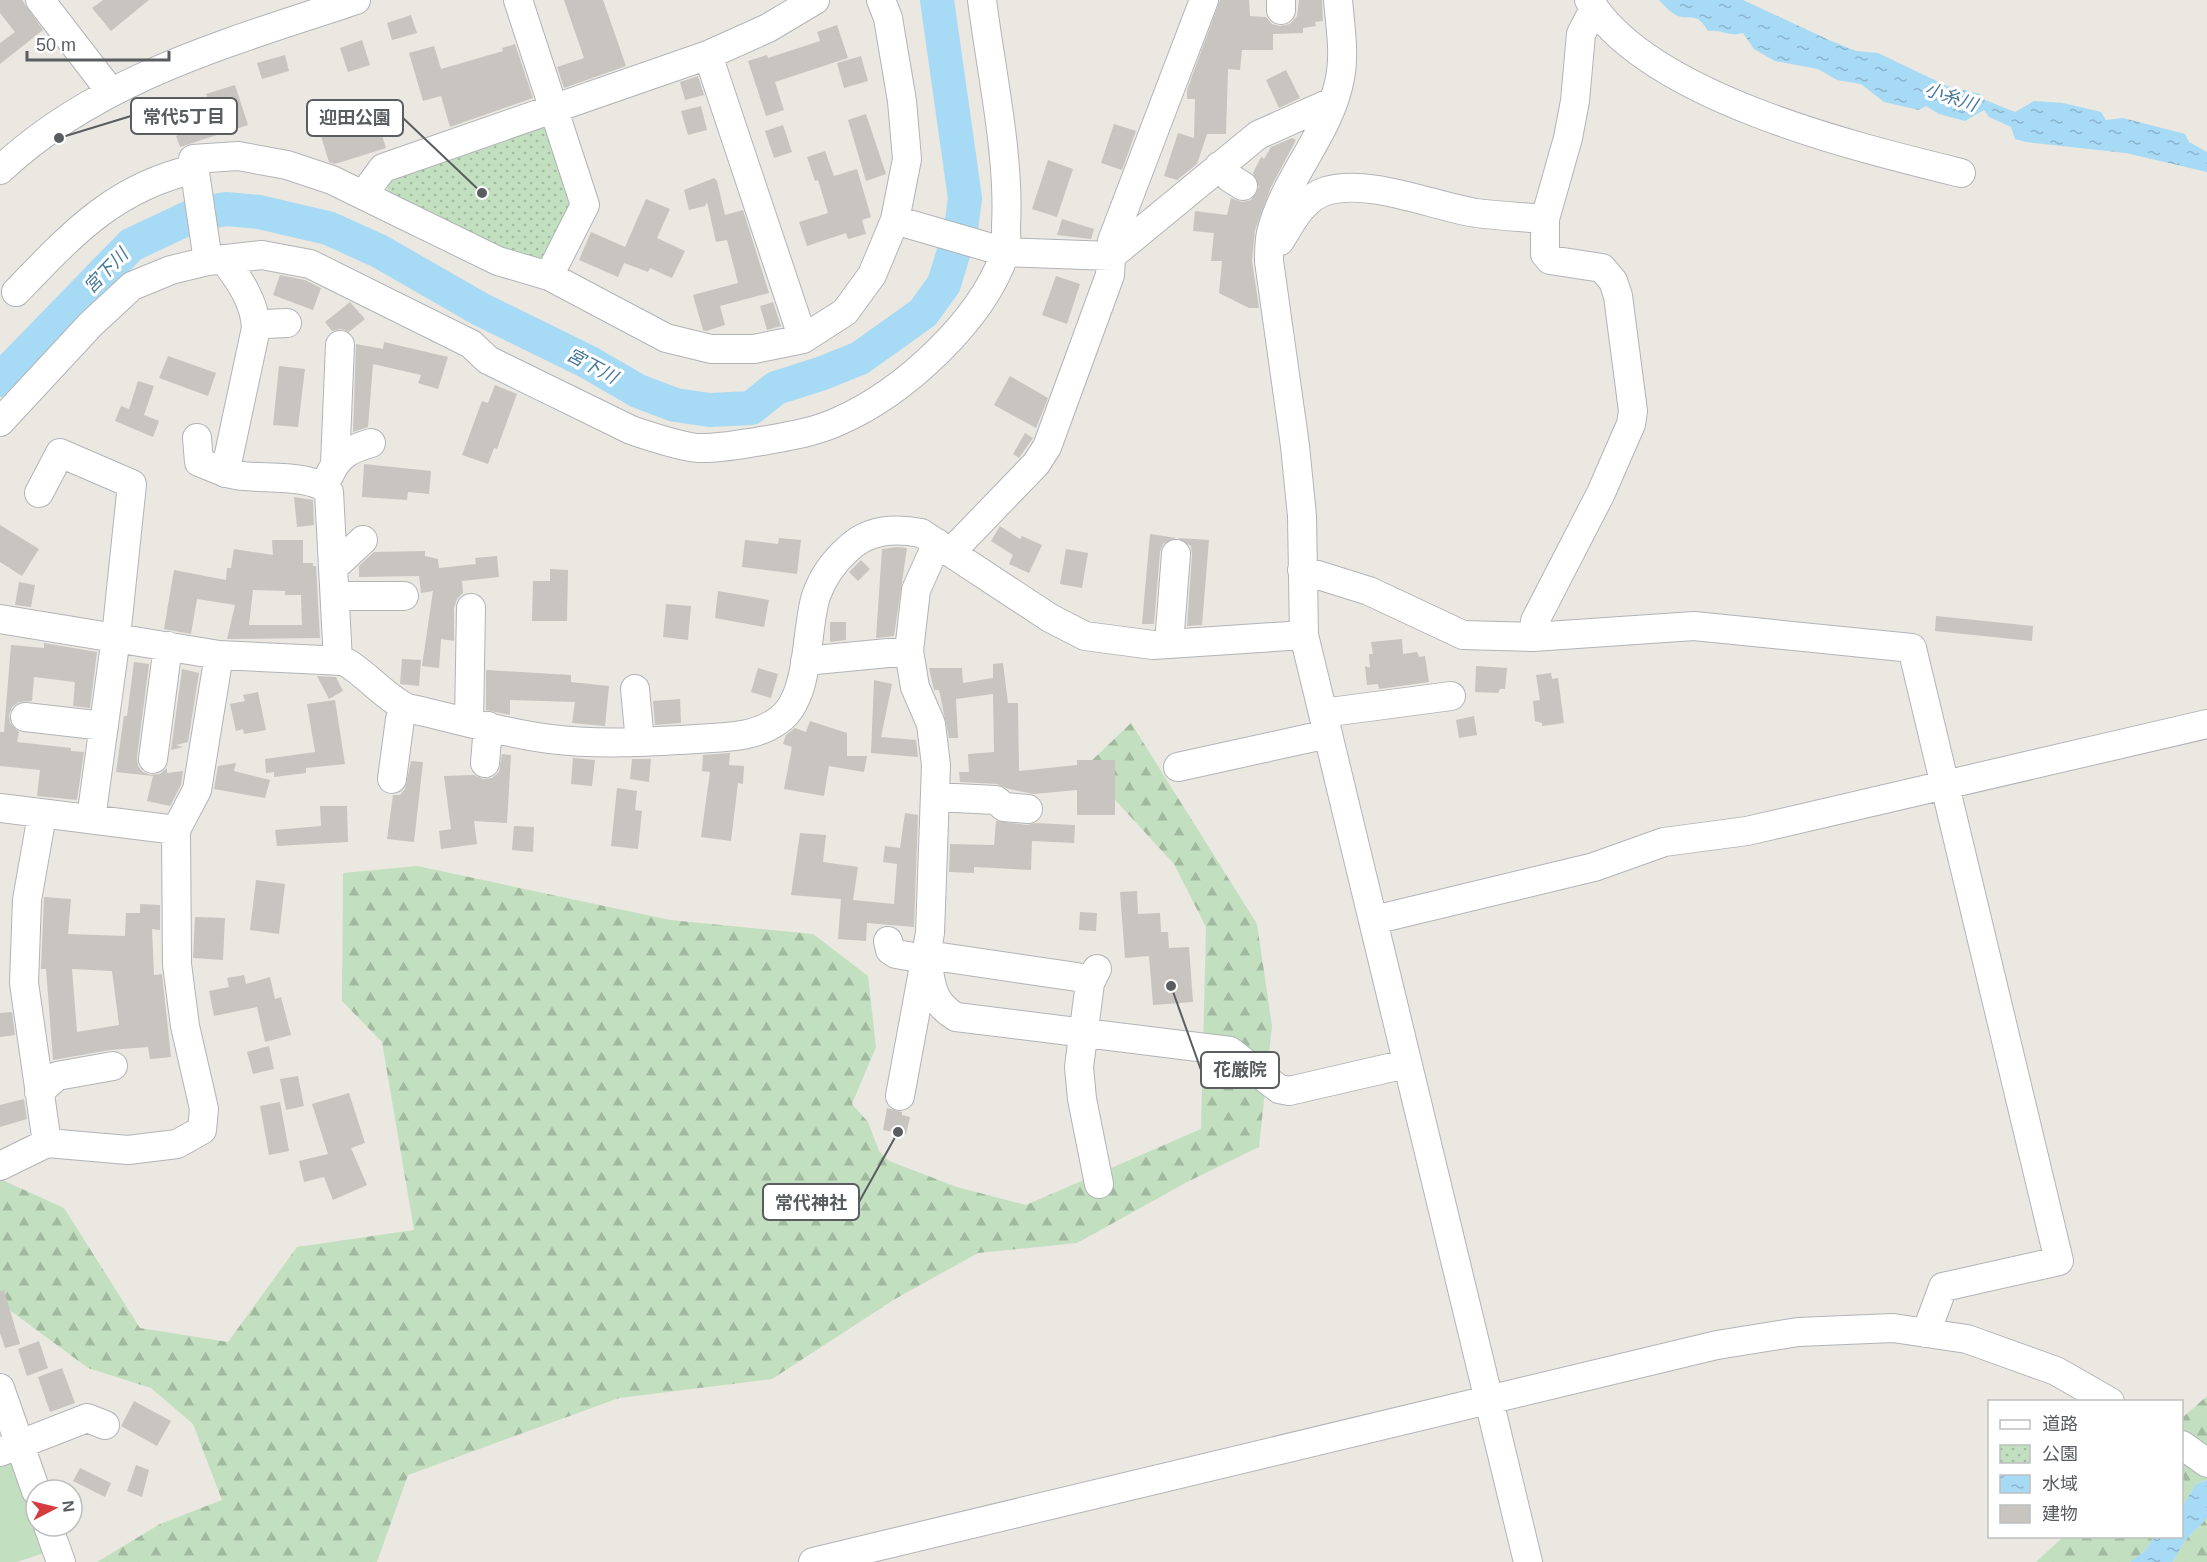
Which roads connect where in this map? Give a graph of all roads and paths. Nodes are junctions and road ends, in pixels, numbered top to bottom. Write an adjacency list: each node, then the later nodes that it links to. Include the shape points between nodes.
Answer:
1 (40, 0): 11 (street)
2 (357, 0): 11 (street, via 171,63)
3 (518, 0): 13 (street)
4 (815, 0): 10 (street, via 768,28)
5 (881, 0): 21 (street, via 888,18 902,101 907,159)
6 (982, 0): 22 (street, via 1008,196)
7 (1204, 0): 23 (street, via 1112,241)
8 (1338, 0): 12 (street, via 1342,47 1340,78)
9 (1592, 4): 17 (street, via 1620,39 1658,66 1725,98 1801,130); 20 (street, via 1581,34 1570,129)
10 (708, 55): 13 (street); 30 (street)
11 (111, 92): 15 (street, via 26,146)
12 (1332, 102): 14 (street, via 1258,135); 25 (street, via 1280,206 1270,234)
13 (555, 108): 19 (street, via 383,168); 26 (street, via 585,205)
14 (1219, 166): 18 (street); 23 (street)
15 (0, 170)
16 (195, 172): 19 (street, via 193,159 238,156 287,165); 24 (street); 27 (street, via 140,185 122,196 76,231)
17 (1961, 173)
18 (1244, 186)
19 (363, 195): 26 (street, via 498,261)
20 (1545, 219): 25 (street, via 1476,213 1385,192 1326,191 1296,214); 49 (street, via 1545,255 1550,260 1602,268 1613,281 1633,411 1627,435 1601,493 1535,621)
21 (900, 221): 22 (street); 30 (street, via 872,275 845,312)
22 (1002, 251): 23 (street); 24 (street, via 981,298 935,356 865,409 837,423 791,436 697,448 631,430 488,360 471,344 310,264 262,255)
23 (1112, 256): 39 (street, via 1110,275 1047,447 1036,464)
24 (213, 258): 29 (street, via 236,274 255,315); 32 (street, via 132,286)
25 (1269, 261): 42 (street, via 1295,446 1302,516)
26 (549, 276): 30 (street, via 666,338 711,349 754,349)
27 (16, 292)
28 (287, 323): 29 (street)
29 (256, 328): 35 (street)
30 (803, 339)
31 (340, 345): 36 (street)
32 (0, 422)
33 (197, 438): 35 (street, via 200,462)
34 (371, 442): 36 (street, via 351,448)
35 (225, 473): 36 (street, via 308,482)
36 (330, 475): 41 (street)
37 (39, 493): 48 (street, via 60,453 132,484)
38 (363, 540): 41 (street)
39 (944, 547): 50 (street, via 1050,618 1085,636); 52 (street, via 916,590); 55 (street, via 905,530 877,532 856,541 831,564 816,597)
40 (1176, 554): 50 (street)
41 (334, 567): 43 (street)
42 (1302, 570): 47 (street); 49 (street, via 1369,591 1463,635)
43 (335, 596): 44 (street); 54 (street)
44 (404, 596)
45 (471, 608): 60 (street)
46 (0, 619): 48 (street)
47 (1304, 635): 50 (street); 61 (street)
48 (116, 637): 51 (street); 63 (street)
49 (1533, 637): 69 (street, via 1694,626 1912,648)
50 (1169, 644)
51 (168, 646): 53 (street); 65 (street)
52 (909, 651): 55 (street); 70 (street, via 915,687 931,724)
53 (219, 655): 54 (street); 75 (street, via 197,790)
54 (338, 661): 58 (street, via 356,668)
55 (806, 661): 64 (street, via 797,697 782,719 762,731)
56 (635, 689): 64 (street)
57 (1451, 696): 61 (street)
58 (407, 708): 60 (street); 68 (street, via 400,719)
59 (25, 717): 63 (street)
60 (479, 724): 64 (street, via 550,739); 66 (street)
61 (1325, 724): 67 (street); 76 (street)
62 (2207, 724): 69 (street)
63 (104, 726): 74 (street)
64 (640, 742)
65 (153, 759)
66 (485, 763)
67 (1178, 767)
68 (392, 779)
69 (1946, 784): 76 (street, via 1747,831 1664,842 1593,867); 87 (street, via 2059,1261 1943,1287)
70 (935, 797): 72 (street, via 996,800 1004,807); 78 (street)
71 (0, 808): 73 (street)
72 (1029, 809)
73 (42, 815): 74 (street); 82 (street, via 27,900 24,983)
74 (92, 819): 75 (street)
75 (176, 830): 84 (street, via 177,964 185,1026 204,1109 202,1130 177,1144 128,1150)
76 (1374, 920): 80 (street)
77 (888, 941): 78 (street, via 890,950 896,954)
78 (926, 957): 79 (street, via 934,998 956,1017); 79 (street, via 1093,976); 83 (street)
79 (1083, 1032): 80 (street, via 1230,1051 1279,1089 1289,1091); 86 (street, via 1079,1067 1082,1099)
80 (1406, 1064): 90 (street)
81 (112, 1066): 82 (street, via 57,1076)
82 (39, 1092): 84 (street)
83 (900, 1096)
84 (46, 1143): 85 (street)
85 (0, 1166)
86 (1099, 1184)
87 (1926, 1333): 89 (street, via 1967,1339 2056,1371); 90 (street, via 1893,1328 1798,1332 1717,1345)
88 (0, 1388): 93 (street)
89 (2108, 1400)
90 (1488, 1401): 98 (street); 99 (street)
91 (105, 1425): 93 (street, via 87,1418)
92 (2183, 1446): 94 (street)
93 (10, 1449): 95 (street)
94 (2207, 1462)
95 (28, 1478)
96 (53, 1538): 97 (street)
97 (62, 1562)
98 (813, 1562)
99 (1528, 1562)

